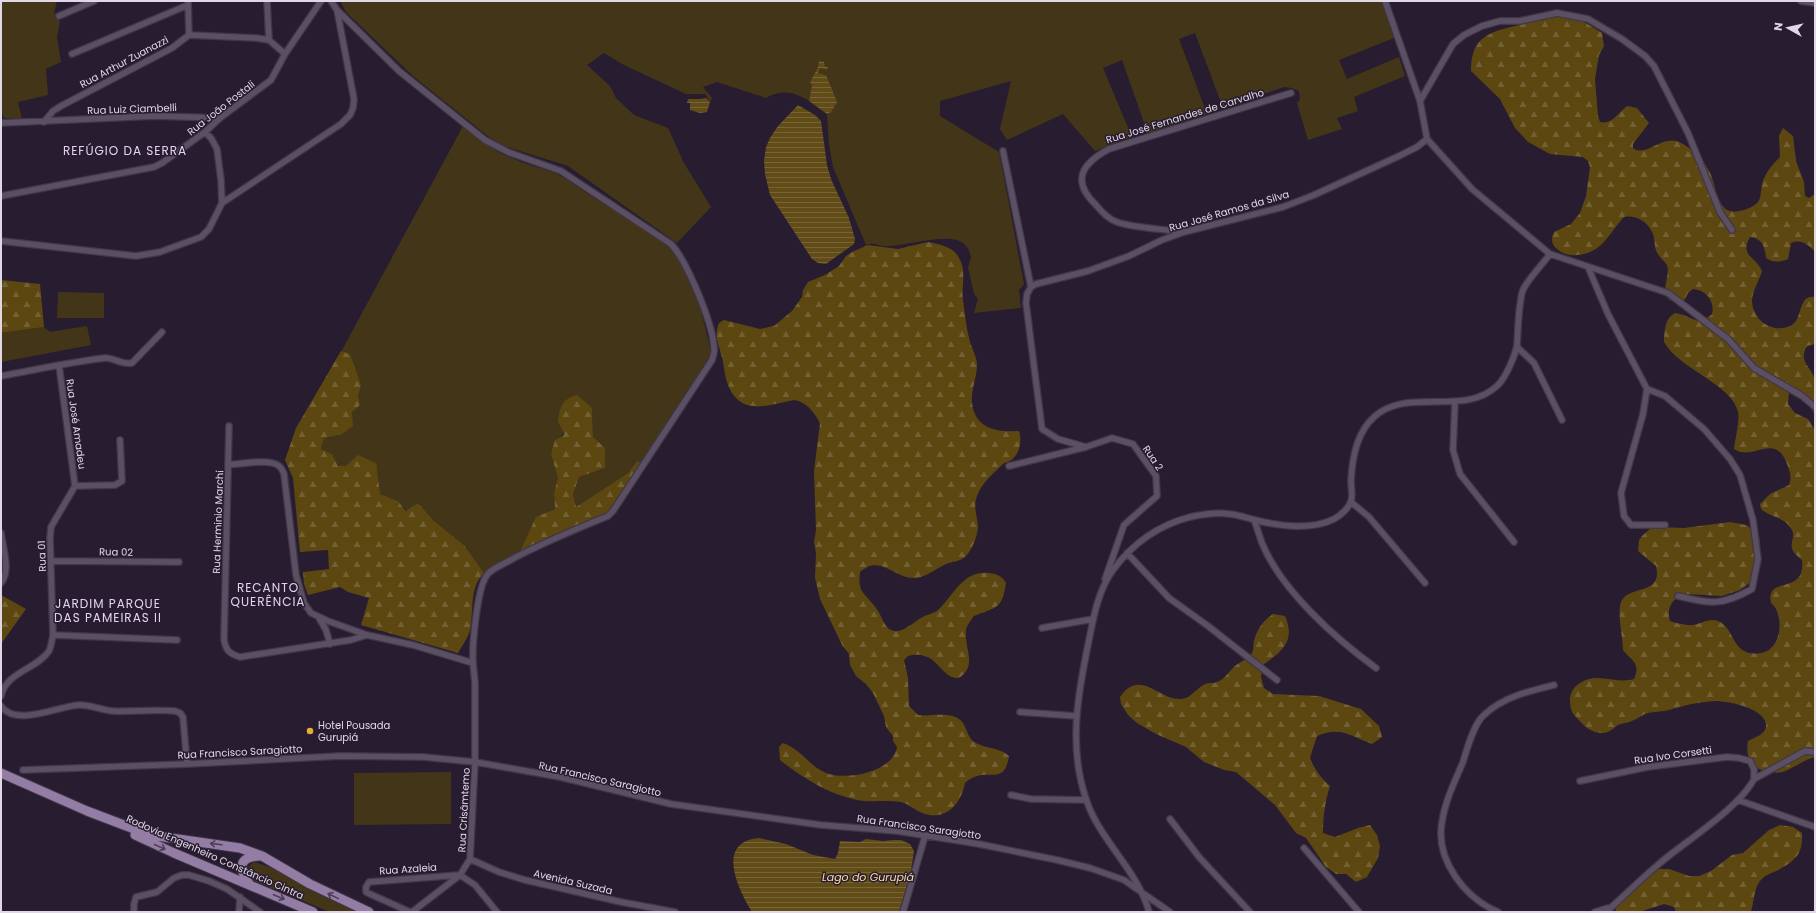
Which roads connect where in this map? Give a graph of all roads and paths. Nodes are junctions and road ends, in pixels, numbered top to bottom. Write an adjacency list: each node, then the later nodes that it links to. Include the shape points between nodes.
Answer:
1 (94, 1): 10 (street)
2 (267, 1): 12 (street)
3 (321, 1): 14 (street, Rua João Postali)
4 (331, 1): 9 (street)
5 (1385, 1): 16 (street)
6 (1801, 1): 8 (street)
7 (188, 3): 11 (street); 13 (street)
8 (1815, 3)
9 (337, 10): 24 (street, via 354,99 350,115 341,124); 64 (street, via 408,79 485,140 508,152 561,171 671,244 683,260 704,308 714,346 712,360 614,511 608,516 526,551 486,576 482,584 474,632)
10 (59, 16)
11 (189, 35): 12 (street); 18 (street, Rua Arthur Zuanazzi, via 172,48 61,106)
12 (269, 40): 14 (street)
13 (72, 54)
14 (285, 54): 17 (street, Rua João Postali, via 271,80)
15 (1291, 93): 26 (street, Rua José Fernandes de Carvalho, via 1110,148 1088,162 1082,187 1086,196 1107,217 1125,224)
16 (1420, 101): 21 (street); 25 (street, via 1453,44 1482,26 1557,13 1588,19 1622,39 1654,66 1688,133 1720,212)
17 (220, 118): 18 (street, Rua Luiz Ciambelli, via 155,116); 20 (street, Rua João Postali)
18 (44, 122): 19 (street, Rua Luiz Ciambelli)
19 (1, 123)
20 (205, 132): 23 (street, Rua João Postali, via 154,167); 24 (street, via 217,149)
21 (1427, 139): 26 (street, Rua José Ramos da Silva, via 1411,150 1308,198 1283,207); 28 (street, via 1472,189)
22 (1003, 151): 30 (street)
23 (1, 196)
24 (222, 203): 27 (street, via 209,229 201,237 160,252 136,256)
25 (1732, 230)
26 (1184, 232): 30 (street, Rua José Ramos da Silva, via 1088,271)
27 (1, 241)
28 (1550, 254): 29 (street); 32 (street, via 1522,290 1517,321)
29 (1588, 267): 35 (street, via 1608,314); 37 (street, via 1668,293 1728,339 1754,368 1802,396)
30 (1031, 287): 41 (street, via 1026,294 1026,303 1042,429 1058,439)
31 (162, 332): 33 (street, via 132,363 121,363 108,358)
32 (1517, 347): 36 (street, via 1499,384 1486,394); 38 (street, via 1534,363)
33 (59, 365): 34 (street); 44 (street, Rua José Amadeu)
34 (1, 376)
35 (1647, 389): 47 (street, via 1643,414 1621,493 1624,516 1631,525); 56 (street, via 1665,396 1699,424 1730,459 1740,475 1754,520 1758,560 1752,589 1734,599 1706,603)
36 (1455, 402): 45 (street, via 1404,404 1375,415 1365,427 1357,444 1352,465); 49 (street, via 1453,450 1460,474)
37 (1815, 407)
38 (1562, 420)
39 (229, 426): 42 (street)
40 (120, 440): 44 (street, via 122,481 116,485)
41 (1086, 447): 43 (street, Rua 2); 55 (street, Rua 2, via 1112,438 1133,444 1156,476 1157,496 1124,525)
42 (229, 465): 57 (street, Rua Herminio Marchi, via 265,462 280,466 284,474 299,590 311,613); 63 (street, Rua Herminio Marchi, via 224,640 226,648 231,654 240,657)
43 (1008, 466)
44 (75, 486): 51 (street, Rua 01, via 51,527)
45 (1351, 502): 46 (street, via 1345,511 1321,524 1282,526); 54 (street, via 1369,517)
46 (1254, 520): 50 (street, via 1232,514 1214,513 1191,517 1166,525 1146,536); 65 (street, via 1262,544 1293,592 1343,644)
47 (1665, 525)
48 (1, 533): 53 (street, via 6,572)
49 (1514, 542)
50 (1127, 553): 55 (street); 66 (street, via 1169,598)
51 (52, 561): 52 (street, Rua 02); 60 (street, Rua 01)
52 (179, 562)
53 (1, 583)
54 (1425, 583)
55 (1100, 592): 58 (street)
56 (1678, 596)
57 (319, 618): 61 (street, Rua Herminio Marchi); 63 (street)
58 (1093, 619): 59 (street); 71 (street)
59 (1042, 628)
60 (53, 635): 62 (street); 68 (street, Rua 01, via 49,650 9,681)
61 (367, 635): 63 (street, Rua Herminio Marchi); 64 (street, Rua Herminio Marchi)
62 (177, 640)
63 (330, 644)
64 (473, 663): 73 (street)
65 (1376, 668)
66 (1277, 680)
67 (1554, 685): 107 (street, via 1510,698 1482,716 1441,823 1445,856 1453,873 1475,898)
68 (1, 696)
69 (1, 706): 74 (street, via 3,710 14,714 35,716 78,705 112,711 175,711 183,718)
70 (1020, 712): 71 (street)
71 (1076, 716): 80 (street, via 1077,763)
72 (1815, 752): 77 (street, via 1805,752)
73 (475, 762): 74 (street, Rua Francisco Saragiotto, via 424,757 340,756); 85 (street, Rua Francisco Saragiotto, via 560,777 671,804 821,825 897,831); 88 (street, Rua Crisâmtemo)
74 (187, 764): 75 (street, Rua Francisco Saragiotto)
75 (23, 770)
76 (1, 773): 82 (main road, Rodovia Engenheiro Constâncio Cintra)
77 (1754, 779): 78 (street, Rua Ivo Corsetti, via 1754,769 1750,761 1727,757 1648,767); 81 (street)
78 (1580, 781)
79 (1011, 795): 80 (street, via 1031,799)
80 (1086, 800): 91 (street, via 1105,836)
81 (1738, 800): 84 (street); 93 (street, via 1660,863)
82 (87, 811): 87 (main road, Rodovia Engenheiro Constâncio Cintra, one-way to 82, via 240,848 150,834); 90 (main road, Rodovia Engenheiro Constâncio Cintra, one-way to 90, via 174,853)
83 (1170, 819): 105 (street, via 1222,884)
84 (1815, 828)
85 (924, 836): 91 (street, Rua Francisco Saragiotto, via 979,844 1084,867 1124,880); 102 (street)
86 (1304, 848): 106 (street)
87 (262, 856): 90 (main road, via 250,857 242,864 241,871); 98 (main road, Rodovia Engenheiro Constâncio Cintra, one-way to 87, via 310,884)
88 (470, 859): 89 (street); 101 (street, Avenida Suzada, via 524,880)
89 (460, 875): 99 (street); 99 (street, Rua Azaleia, via 368,882 366,892); 100 (street, via 475,885)
90 (250, 885): 97 (main road, Rodovia Engenheiro Constâncio Cintra, one-way to 97)
91 (1141, 890): 103 (street); 104 (street)
92 (240, 897): 94 (street, via 209,881 182,875 174,878 157,892 136,897); 95 (street); 96 (street)
93 (1608, 910): 108 (street)
94 (134, 912)
95 (239, 912)
96 (260, 912)
97 (313, 912)
98 (369, 912)
99 (413, 912)
100 (496, 912)
101 (675, 912)
102 (904, 912)
103 (1149, 912)
104 (1170, 912)
105 (1250, 912)
106 (1359, 912)
107 (1498, 912)
108 (1595, 912)

